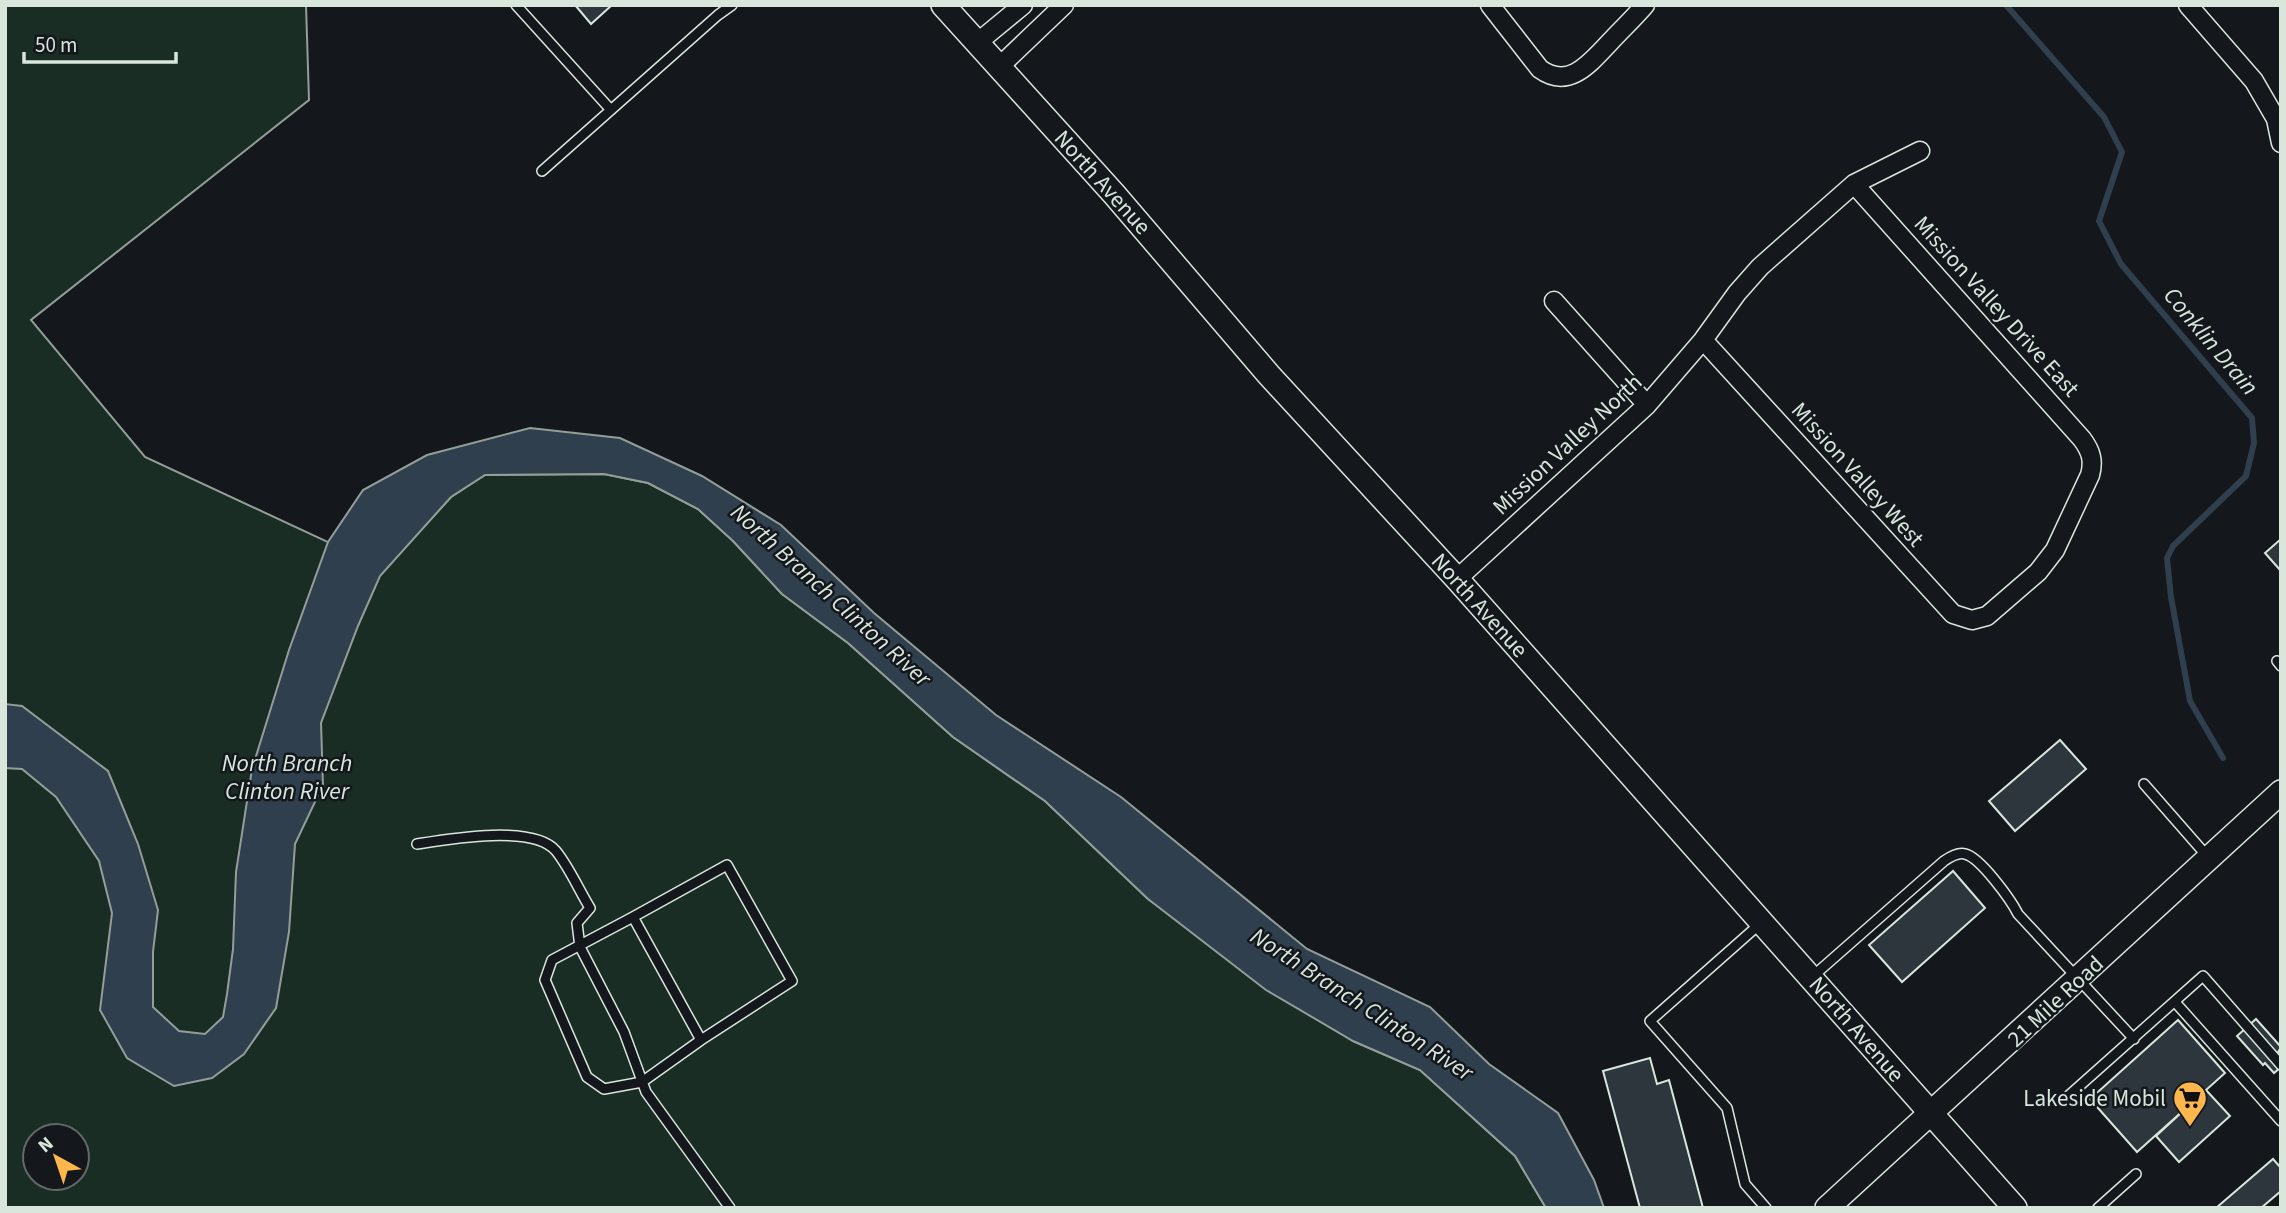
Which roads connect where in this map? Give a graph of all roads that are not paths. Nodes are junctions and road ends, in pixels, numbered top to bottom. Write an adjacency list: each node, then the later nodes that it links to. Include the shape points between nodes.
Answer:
1 (516, 5): 11 (lane)
2 (732, 5): 11 (lane)
3 (943, 5): 9 (street, North Avenue)
4 (1023, 5): 9 (street)
5 (1064, 5): 10 (street)
6 (1490, 5): 7 (street, via 1540,69 1564,77 1586,67)
7 (1645, 5)
8 (2188, 5): 12 (street, via 2254,81 2276,118)
9 (977, 43): 10 (street, North Avenue)
10 (999, 67): 19 (street, North Avenue, via 1269,375)
11 (611, 110): 14 (lane)
12 (2281, 143)
13 (1920, 151): 15 (street, Mission Valley North)
14 (542, 171)
15 (1854, 184): 17 (street, Mission Valley North, via 1747,280); 20 (street, Mission Valley Drive East, via 2090,450 2092,467 2052,558)
16 (1554, 301): 18 (street)
17 (1703, 340): 18 (street, Mission Valley North); 20 (street, Mission Valley West, via 1946,608 1964,619)
18 (1647, 405): 19 (street, Mission Valley North)
19 (1457, 579): 26 (street, North Avenue)
20 (1987, 616)
21 (2144, 784): 24 (lane)
22 (2281, 792): 24 (street, 21 Mile Road)
23 (417, 844): 27 (lane, via 461,837 526,836 554,849 590,908 577,923)
24 (2209, 858): 29 (street, 21 Mile Road)
25 (633, 917): 27 (lane); 32 (lane); 32 (lane, via 727,865 792,981)
26 (1763, 922): 28 (street, North Avenue); 40 (lane, via 1650,1021 1727,1108 1745,1184)
27 (580, 947): 34 (lane, via 624,1032); 34 (lane, via 552,960 545,981 587,1077 604,1089)
28 (1812, 977): 29 (lane, via 1944,861 1966,854); 36 (street, North Avenue)
29 (2078, 979): 31 (lane); 36 (street, 21 Mile Road)
30 (2175, 1002): 31 (lane); 33 (lane, via 2203,976); 37 (lane)
31 (2133, 1039): 35 (lane)
32 (701, 1040): 34 (lane)
33 (2281, 1065)
34 (642, 1082): 39 (lane)
35 (2066, 1098)
36 (1931, 1114): 41 (street, 21 Mile Road); 42 (street, North Avenue)
37 (2281, 1121)
38 (2136, 1174): 43 (lane)
39 (730, 1208)
40 (1766, 1208)
41 (1827, 1208)
42 (2015, 1208)
43 (2098, 1208)

